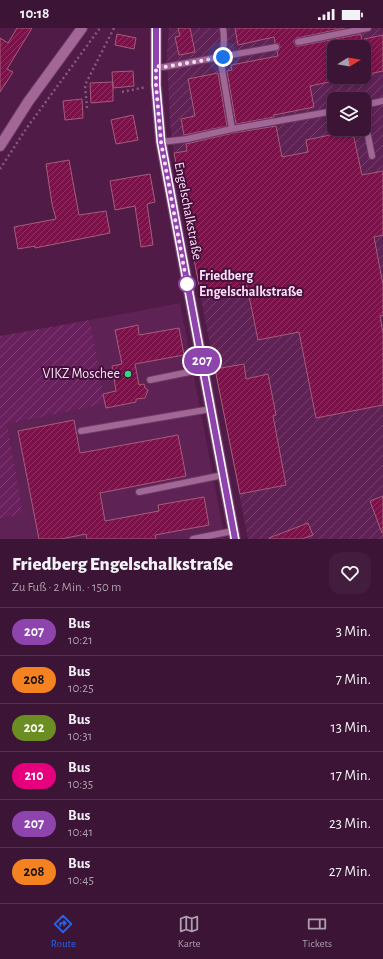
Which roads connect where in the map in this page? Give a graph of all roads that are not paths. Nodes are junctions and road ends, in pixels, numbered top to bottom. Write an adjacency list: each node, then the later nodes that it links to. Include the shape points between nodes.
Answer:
1 (82, 28): 15 (street, via 28,102)
2 (156, 28): 8 (street, Engelschalkstraße)
3 (223, 28): 7 (lane)
4 (368, 28): 5 (lane)
5 (298, 42)
6 (276, 47): 7 (lane)
7 (223, 57): 8 (lane, via 164,67); 12 (lane, via 221,63)
8 (156, 66): 14 (street, Engelschalkstraße)
9 (383, 101): 10 (lane)
10 (371, 104)
11 (327, 112): 12 (lane)
12 (232, 129): 14 (lane)
13 (368, 136): 16 (lane)
14 (161, 142): 17 (street, Engelschalkstraße)
15 (0, 146)
16 (372, 156)
17 (204, 369): 18 (lane); 19 (street, Engelschalkstraße)
18 (150, 380)
19 (211, 408): 20 (lane); 21 (street, Engelschalkstraße)
20 (81, 431)
21 (223, 475): 22 (lane); 23 (street, Engelschalkstraße)
22 (139, 492)
23 (234, 535): 24 (lane)
24 (193, 539)

